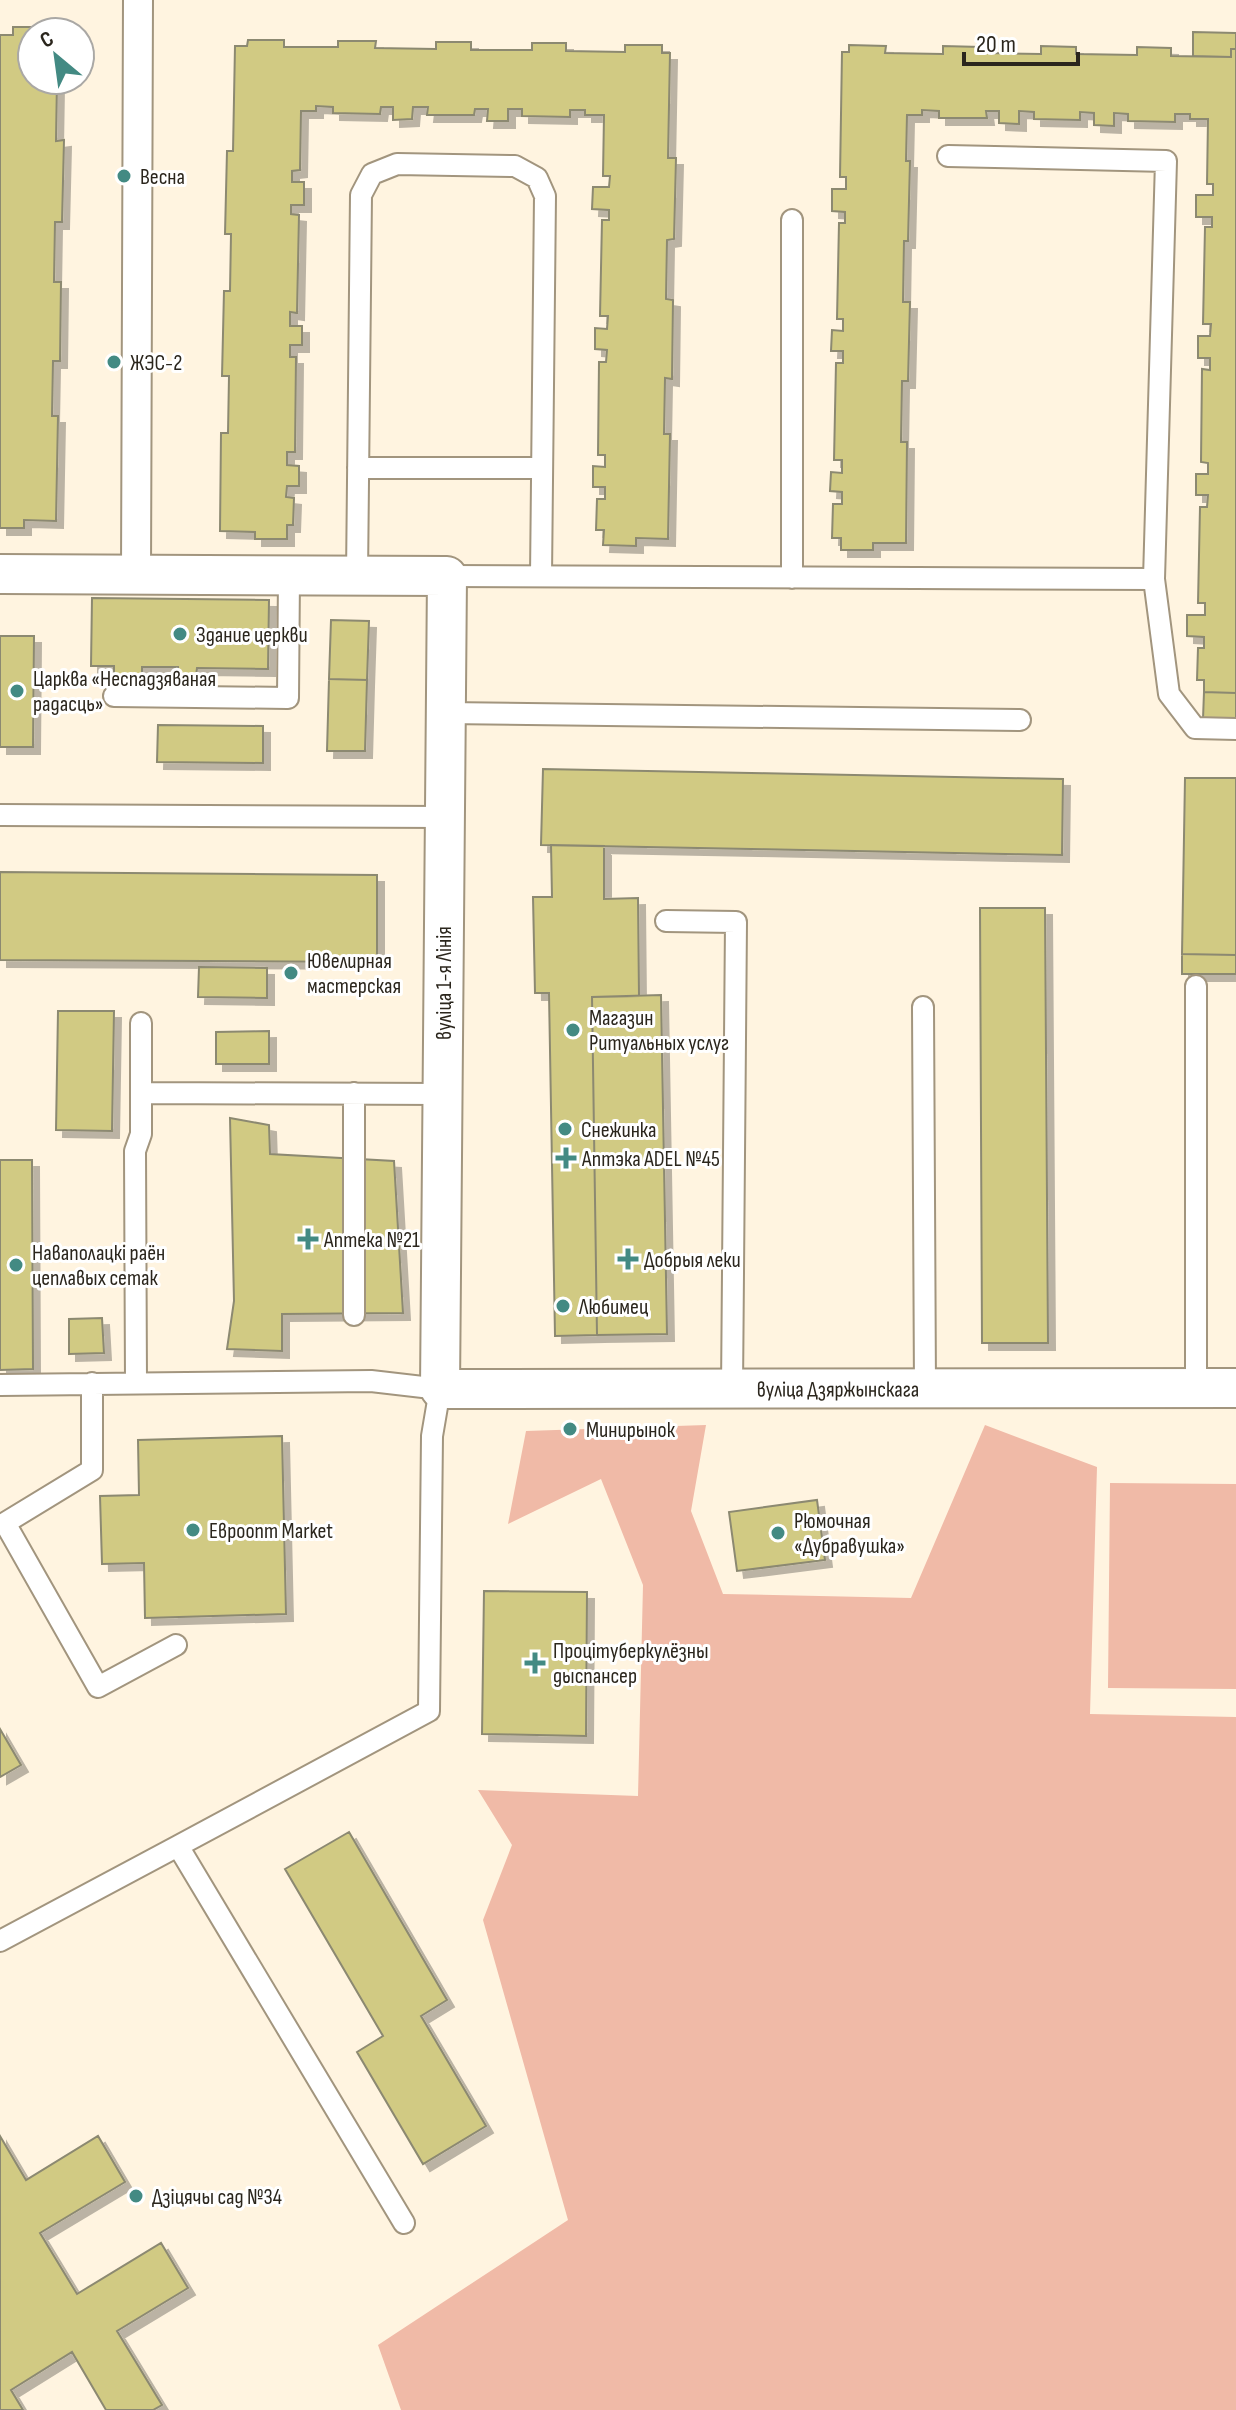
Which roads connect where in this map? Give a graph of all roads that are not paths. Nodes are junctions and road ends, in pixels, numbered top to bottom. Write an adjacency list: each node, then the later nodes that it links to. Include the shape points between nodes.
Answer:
1 (138, 0): 7 (street)
2 (948, 156): 13 (lane, via 1166,161)
3 (792, 220): 12 (lane)
4 (358, 468): 5 (lane); 5 (lane, via 361,195 372,174 397,164 515,166 537,178 545,196); 9 (lane)
5 (542, 468): 11 (lane)
6 (0, 574): 7 (street)
7 (136, 574): 8 (street)
8 (289, 575): 9 (street); 14 (lane, via 288,698)
9 (357, 576): 10 (street)
10 (447, 576): 11 (lane); 15 (street, вуліца 1-я Лінія)
11 (541, 576): 12 (lane)
12 (792, 578): 13 (lane)
13 (1154, 579): 17 (lane, via 1169,694 1195,728)
14 (114, 696)
15 (445, 713): 16 (lane); 19 (street, вуліца 1-я Лінія)
16 (1020, 720)
17 (1236, 729)
18 (0, 815): 19 (lane)
19 (445, 817): 26 (street, вуліца 1-я Лінія)
20 (666, 921): 35 (lane, via 736,922)
21 (1196, 986): 32 (lane)
22 (923, 1007): 31 (lane)
23 (141, 1023): 24 (lane)
24 (141, 1093): 25 (lane); 29 (lane, via 141,1134 135,1151)
25 (354, 1093): 26 (lane); 27 (lane)
26 (443, 1094): 34 (street, вуліца 1-я Лінія)
27 (354, 1315)
28 (92, 1383): 29 (lane); 30 (lane); 36 (lane, via 92,1470 5,1523 98,1687)
29 (136, 1383): 34 (lane, via 371,1381)
30 (0, 1385)
31 (925, 1388): 32 (street, вуліца Дзяржынскага); 35 (street, вуліца Дзяржынскага)
32 (1196, 1388): 33 (street, вуліца Дзяржынскага)
33 (1236, 1388)
34 (440, 1389): 35 (street, вуліца Дзяржынскага); 37 (lane, via 432,1436 429,1711)
35 (732, 1389)
36 (176, 1645)
37 (178, 1846): 38 (lane); 39 (lane)
38 (0, 1941)
39 (404, 2223)

